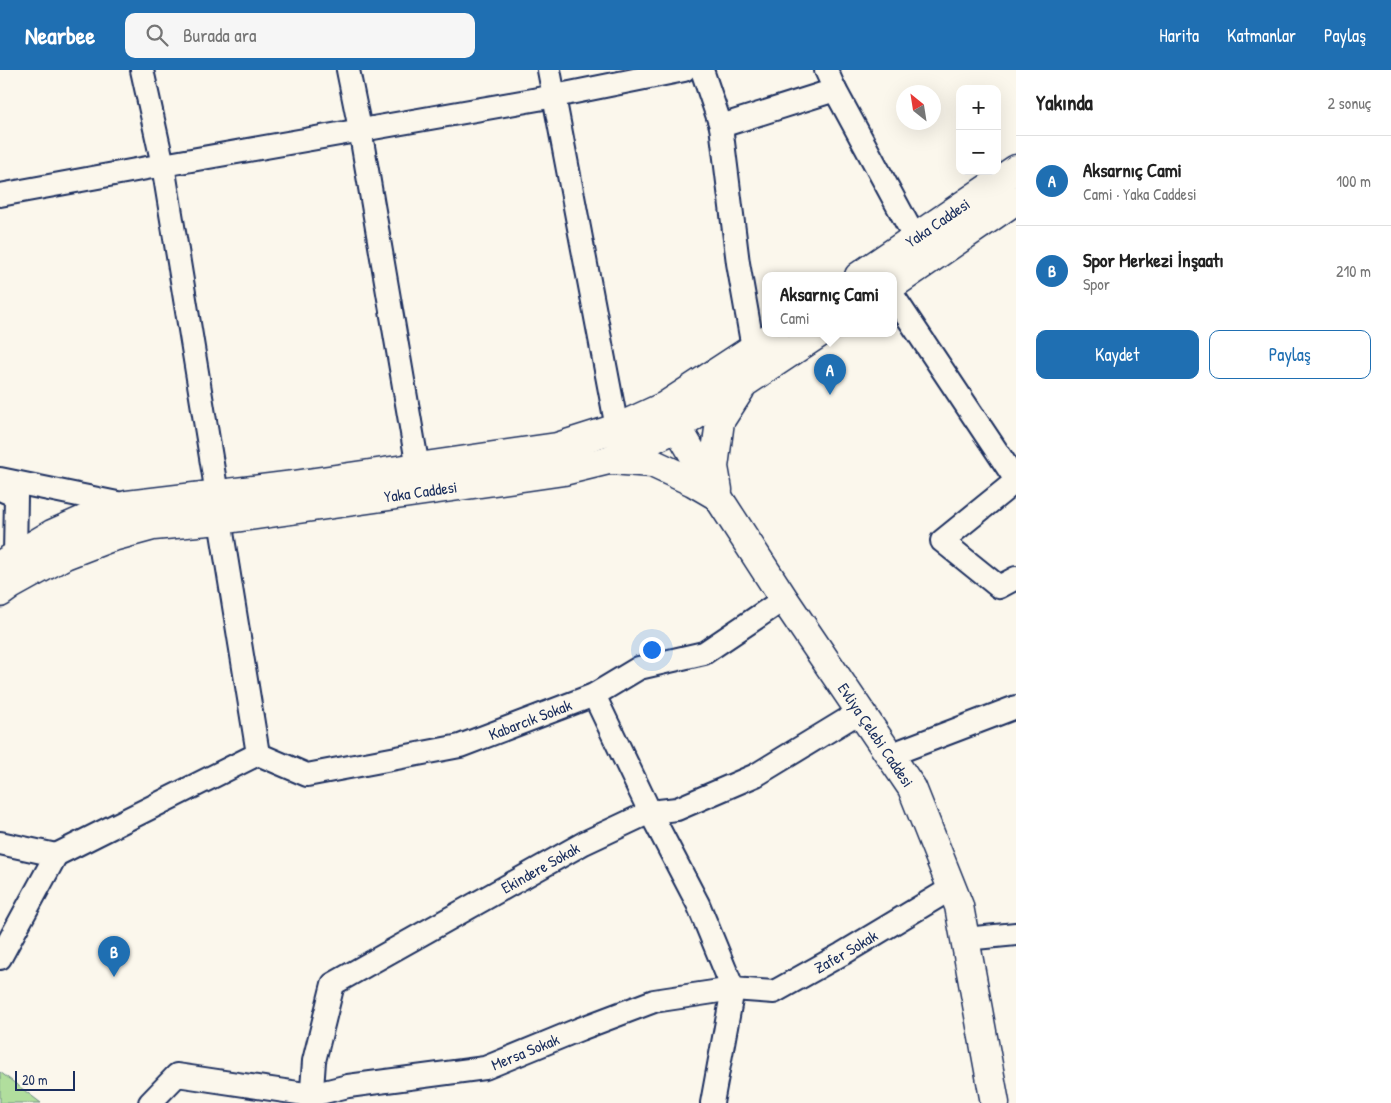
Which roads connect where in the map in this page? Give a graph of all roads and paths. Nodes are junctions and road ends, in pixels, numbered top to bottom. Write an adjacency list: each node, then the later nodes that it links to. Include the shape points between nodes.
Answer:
1 (142, 70): 10 (street)
2 (348, 70): 9 (street)
3 (549, 70): 7 (street)
4 (684, 70): 7 (street)
5 (702, 70): 8 (street)
6 (830, 80): 8 (street); 14 (street)
7 (555, 96): 9 (street); 23 (street)
8 (721, 126): 18 (street, via 738,263)
9 (360, 129): 10 (street); 25 (street)
10 (163, 165): 12 (street); 30 (street)
11 (1016, 170): 14 (street, Yaka Caddesi)
12 (0, 195)
13 (1016, 200): 16 (street, Yaka Caddesi)
14 (915, 238): 15 (street, Yaka Caddesi)
15 (865, 272)
16 (897, 282)
17 (897, 302): 27 (street)
18 (762, 335)
19 (813, 337): 21 (street, Yaka Caddesi)
20 (764, 341): 22 (street, Yaka Caddesi)
21 (746, 381): 22 (street, Yaka Caddesi); 28 (street, via 720,422 714,467)
22 (671, 416): 23 (street, Yaka Caddesi); 24 (street, Yaka Caddesi); 28 (street, Evliya Çelebi Caddesi)
23 (617, 428): 25 (street, Yaka Caddesi, via 558,447)
24 (610, 460): 28 (street, via 652,463); 30 (street, Yaka Caddesi, via 564,471)
25 (418, 468): 30 (street, Yaka Caddesi)
26 (0, 478): 29 (street); 31 (street, via 16,496)
27 (1016, 481): 32 (street, via 942,541 999,587)
28 (718, 497): 34 (street, Evliya Çelebi Caddesi)
29 (127, 505): 30 (street, Yaka Caddesi); 31 (street, Yaka Caddesi, via 52,534)
30 (219, 507): 33 (street, Yaka Caddesi, via 109,538 66,555); 38 (street)
31 (8, 560)
32 (1016, 578)
33 (0, 594)
34 (784, 599): 35 (street, Kabarcık Sokak, via 704,653 639,668); 37 (street, Evliya Çelebi Caddesi)
35 (594, 695): 38 (street, Kabarcık Sokak, via 460,746 307,775); 40 (street)
36 (1016, 707): 39 (street)
37 (861, 711): 39 (street, Evliya Çelebi Caddesi); 40 (street, Ekindere Sokak, via 756,775 677,809)
38 (258, 754): 42 (street)
39 (890, 755): 43 (street, Evliya Çelebi Caddesi, via 912,788)
40 (650, 812): 47 (street, via 698,904); 48 (street, Ekindere Sokak, via 584,842 333,984 314,1061)
41 (0, 843): 42 (street)
42 (56, 855): 46 (street)
43 (952, 888): 45 (street, Evliya Çelebi Caddesi); 47 (street, Zafer Sokak, via 774,992)
44 (1016, 934): 45 (street)
45 (965, 939): 51 (street, Evliya Çelebi Caddesi)
46 (0, 958)
47 (734, 989): 48 (street, Mersa Sokak, via 654,1002 485,1068 348,1086); 50 (street)
48 (312, 1099): 49 (street, via 176,1075)
49 (150, 1103)
50 (712, 1103)
51 (995, 1103)

